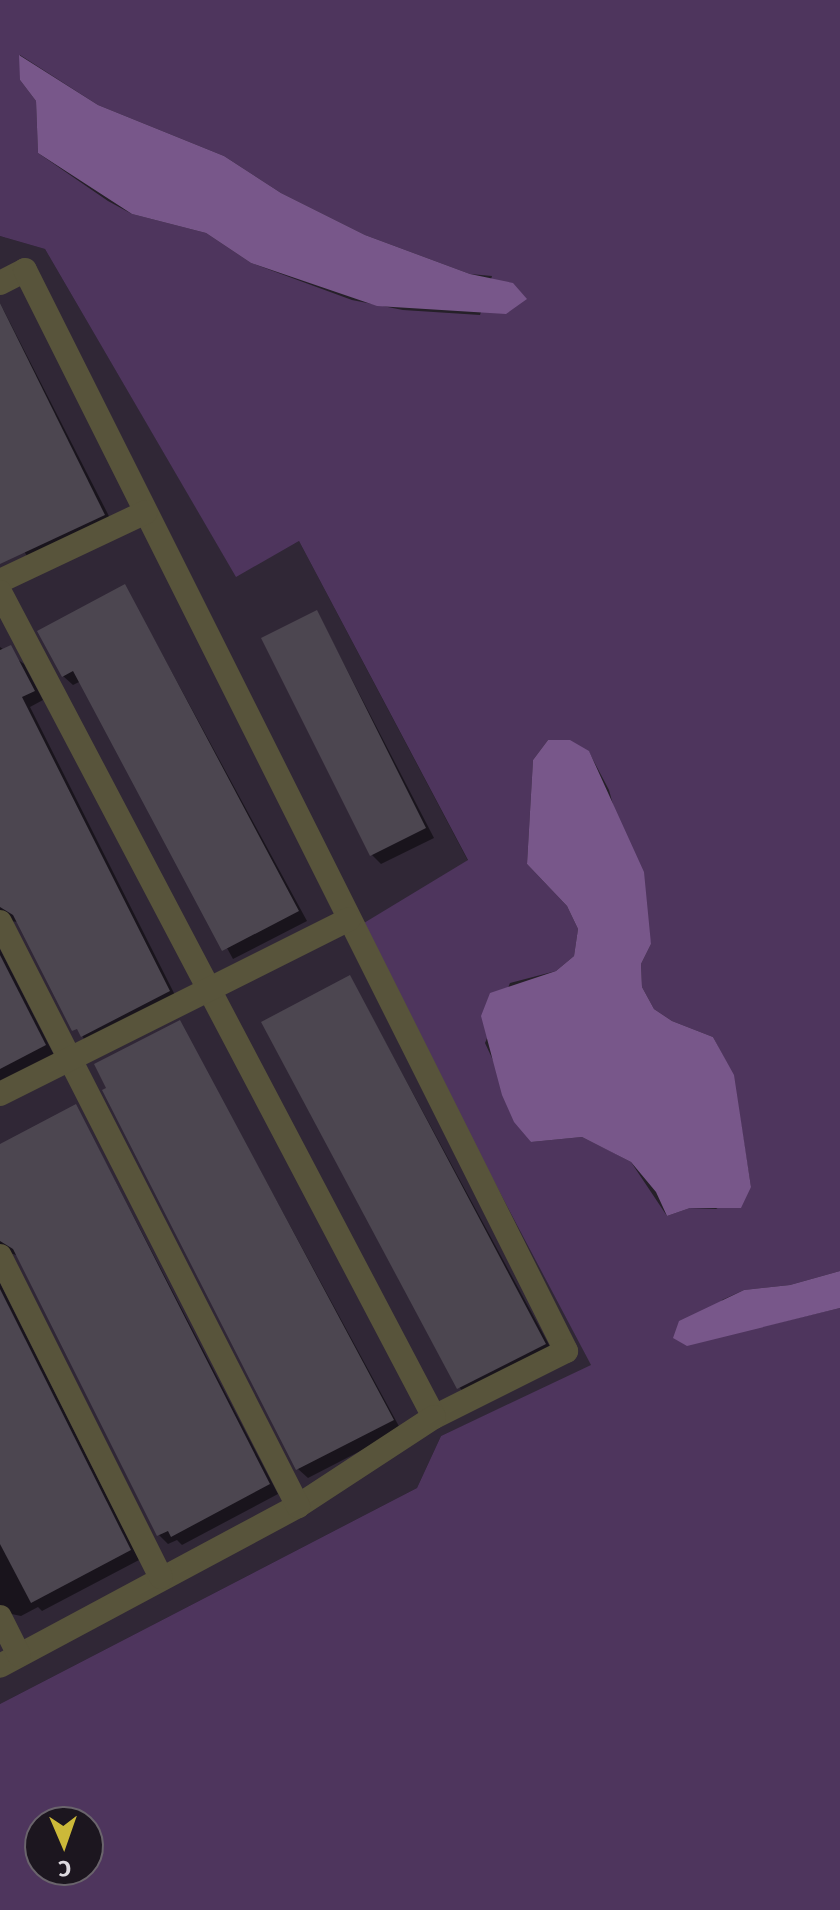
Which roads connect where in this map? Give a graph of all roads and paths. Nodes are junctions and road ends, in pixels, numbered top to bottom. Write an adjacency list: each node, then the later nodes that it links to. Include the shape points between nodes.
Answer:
1 (0, 283): 2 (lane, via 25,270)
2 (146, 512): 3 (lane); 5 (lane)
3 (0, 581)
4 (0, 592): 7 (lane)
5 (349, 919): 7 (lane); 11 (lane, via 566,1351)
6 (0, 922): 8 (lane)
7 (210, 987): 8 (lane); 11 (lane)
8 (70, 1058): 9 (lane); 12 (lane)
9 (0, 1094)
10 (0, 1256): 13 (lane)
11 (434, 1417): 12 (lane)
12 (298, 1506): 13 (lane)
13 (161, 1577): 15 (lane)
14 (0, 1617): 15 (lane)
15 (10, 1661)

